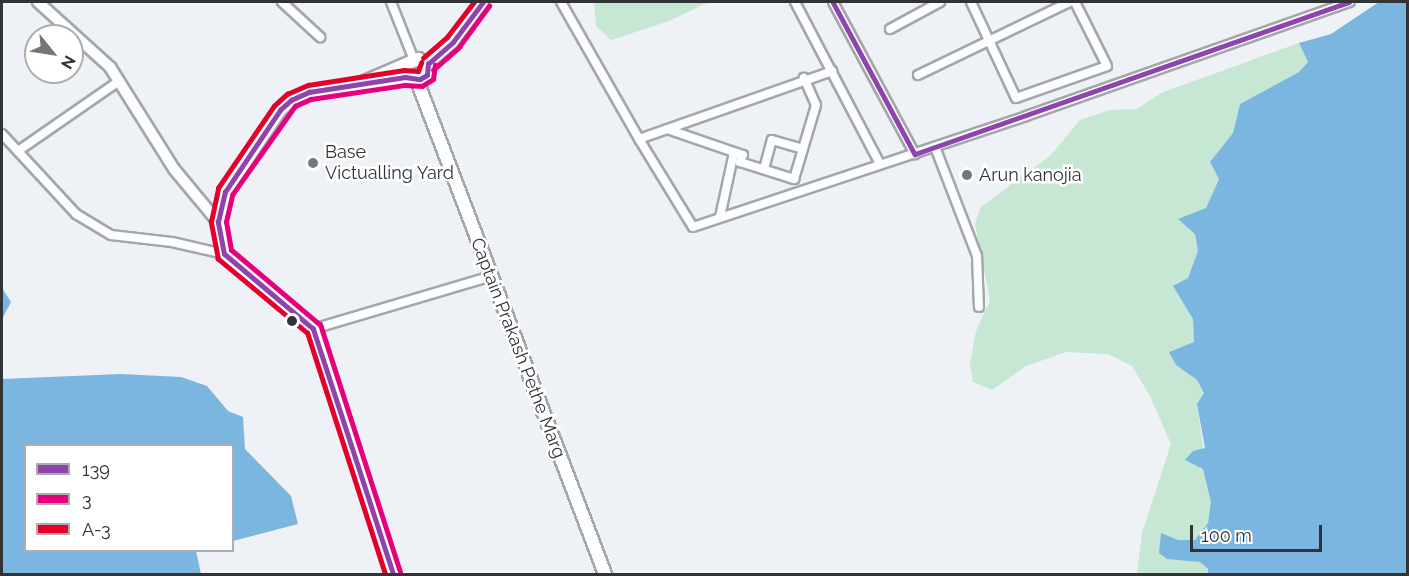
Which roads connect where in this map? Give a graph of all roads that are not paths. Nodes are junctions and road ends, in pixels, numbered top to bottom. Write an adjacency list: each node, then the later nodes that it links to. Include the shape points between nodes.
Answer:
1 (38, 2): 22 (street, via 110,67)
2 (282, 2): 14 (street)
3 (391, 2): 16 (street)
4 (483, 2): 17 (street)
5 (561, 2): 27 (street)
6 (795, 2): 18 (street)
7 (833, 2): 32 (street)
8 (940, 2): 13 (street)
9 (971, 2): 15 (street)
10 (1070, 2): 15 (street)
11 (1076, 2): 15 (street, via 1107,66 1016,98)
12 (1349, 2): 28 (street)
13 (890, 29)
14 (320, 37)
15 (988, 42): 19 (street)
16 (413, 61): 17 (main road); 20 (main road); 23 (main road)
17 (428, 68): 20 (main road); 24 (main road, Captain Prakash Pethe Marg)
18 (832, 72): 21 (street); 33 (street)
19 (918, 75)
20 (414, 77): 23 (main road); 24 (main road, Captain Prakash Pethe Marg)
21 (804, 78): 25 (street); 29 (street, via 816,105)
22 (119, 81): 30 (street); 36 (street, via 174,169)
23 (355, 86): 36 (main road, via 309,92 280,110 225,192)
24 (435, 120): 38 (main road, Captain Prakash Pethe Marg)
25 (667, 129): 27 (street); 31 (street)
26 (2, 134): 30 (street)
27 (639, 140): 35 (street, via 693,227)
28 (935, 147): 32 (street); 39 (street, via 977,256)
29 (803, 149): 34 (street, via 772,140); 34 (street, via 794,179)
30 (18, 151): 37 (street, via 76,214 111,235 172,242)
31 (734, 152): 34 (street, via 742,155 740,162); 35 (street)
32 (915, 154): 33 (street)
33 (880, 164): 35 (street)
34 (764, 169)
35 (720, 217)
36 (218, 222): 37 (main road)
37 (224, 254): 40 (main road)
38 (489, 277): 40 (street); 42 (main road, Captain Prakash Pethe Marg)
39 (979, 307)
40 (313, 329): 41 (main road)
41 (393, 574)
42 (605, 574)

